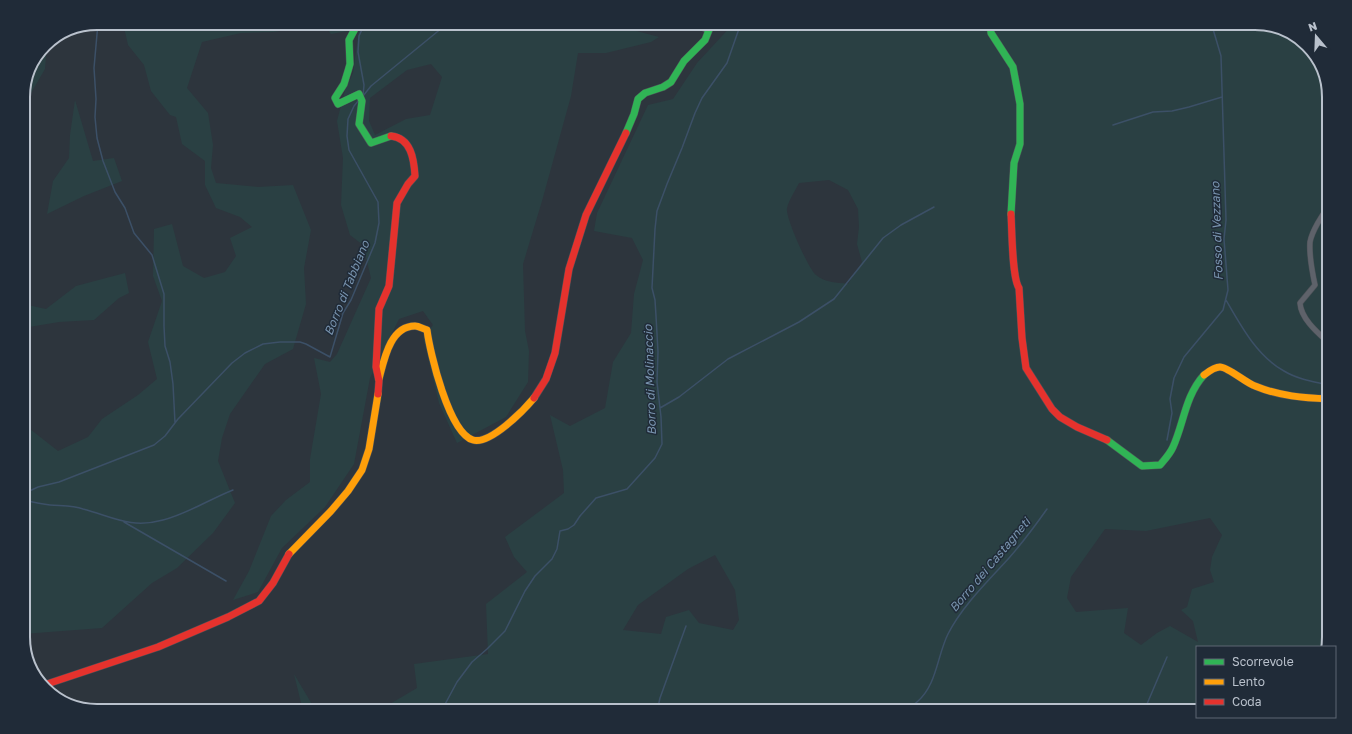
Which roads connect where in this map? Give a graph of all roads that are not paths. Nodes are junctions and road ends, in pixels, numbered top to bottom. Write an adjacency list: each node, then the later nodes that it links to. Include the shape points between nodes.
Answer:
1 (354, 30): 6 (street, via 349,40 350,64 344,84 335,98 338,104 359,94 362,101 359,124 371,143 392,136 400,138 410,149 414,161 415,176 397,203 389,286 380,309 376,367)
2 (709, 30): 6 (street, via 707,38 685,59 670,82 655,91 648,91 638,99 629,127 582,225 569,269 554,359 535,397 514,420 489,437 474,441 470,439 459,428 449,408 435,370 427,330 416,326 404,328 386,350)
3 (991, 30): 7 (street, via 1013,66 1020,104 1020,144 1014,163 1011,210 1015,274 1019,288 1026,368 1052,409 1077,427 1107,440 1142,466 1153,466 1160,465 1169,454 1193,391 1203,376 1212,369 1221,367 1229,370 1238,379 1252,386 1294,397)
4 (1322, 214): 5 (street, via 1310,241 1315,285 1300,303 1307,320)
5 (1322, 337)
6 (378, 381): 8 (street, via 378,399 369,449 362,470 332,511 288,555 273,583 259,601 158,647)
7 (1322, 399)
8 (49, 683)

